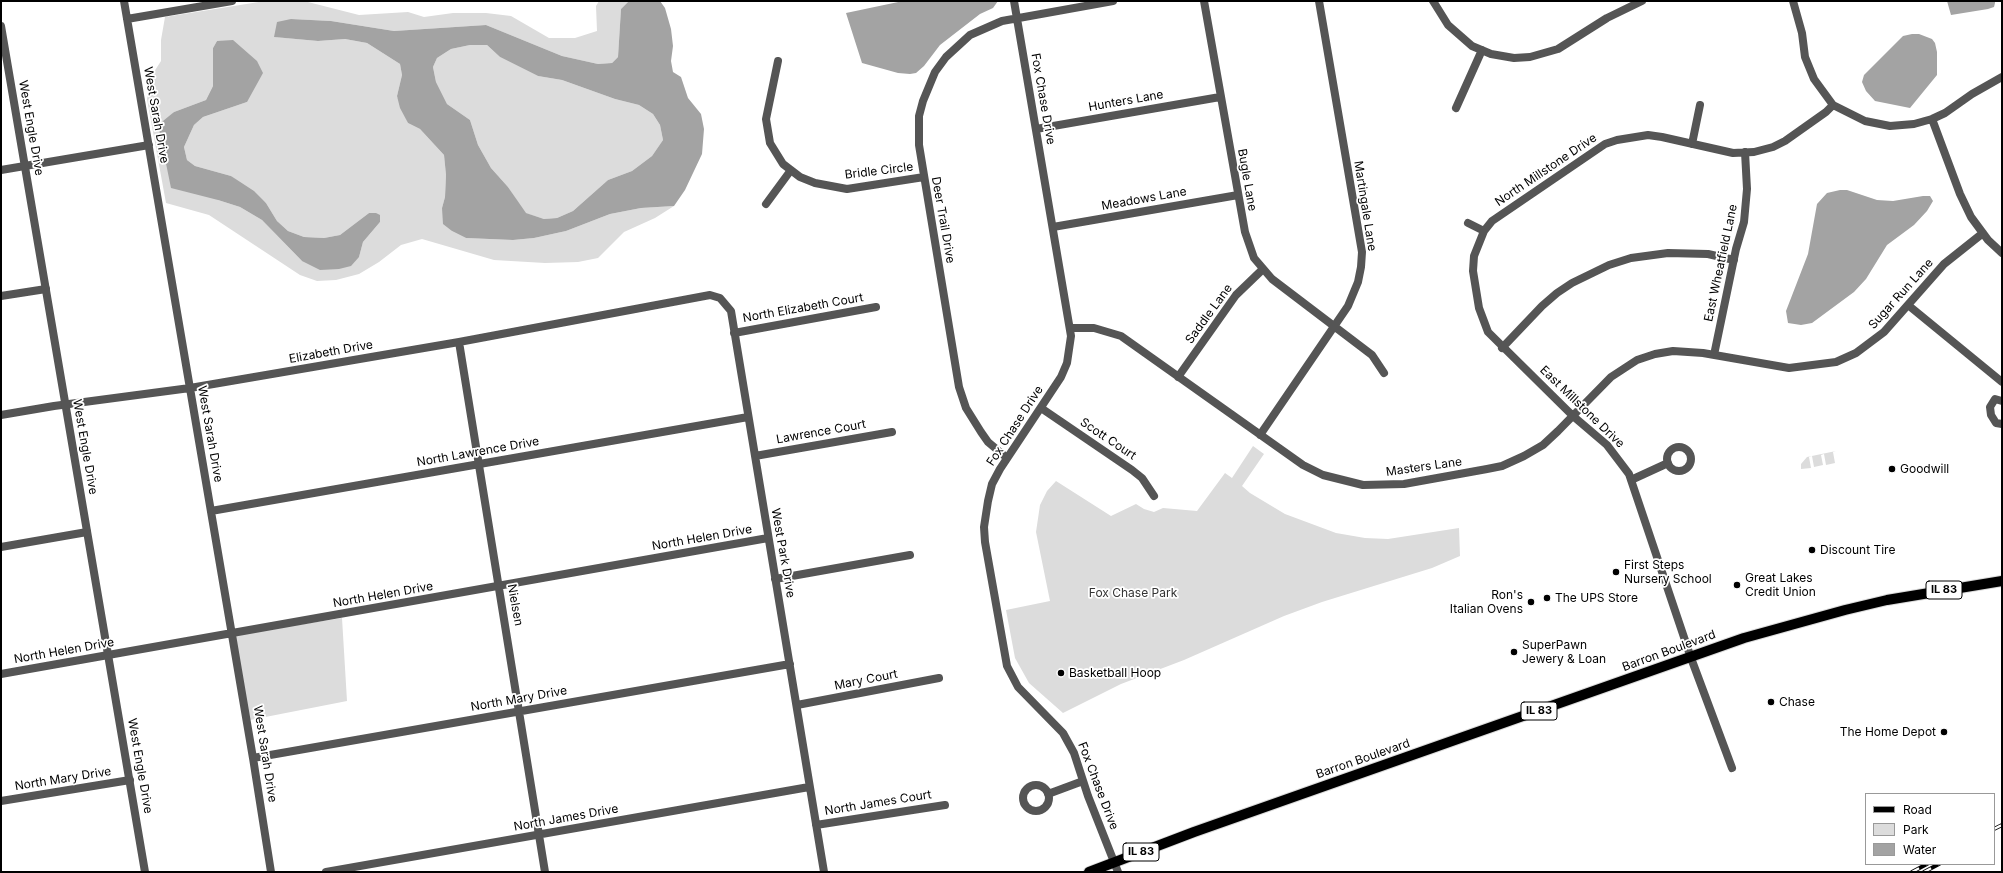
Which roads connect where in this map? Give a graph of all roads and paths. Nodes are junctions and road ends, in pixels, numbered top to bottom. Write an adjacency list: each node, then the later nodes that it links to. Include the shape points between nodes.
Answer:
1 (124, 1): 11 (street, West Sarah Drive)
2 (232, 1): 11 (street)
3 (1014, 1): 10 (street, Fox Chase Drive)
4 (1113, 1): 10 (street, Deer Trail Drive)
5 (1204, 1): 17 (street, Bugle Lane)
6 (1319, 1): 44 (street, Martingale Lane, via 1362,252 1353,297)
7 (1433, 1): 14 (street, via 1444,20 1457,34 1472,46)
8 (1642, 1): 14 (street, via 1607,18 1568,44 1546,54 1514,58)
9 (1793, 1): 19 (street, via 1802,33 1805,57 1814,79)
10 (1017, 18): 22 (street, Fox Chase Drive); 29 (street, Deer Trail Drive, via 1002,21 970,36 935,72 919,116 918,145)
11 (127, 19): 24 (street, West Sarah Drive)
12 (1, 26): 13 (street, West Engle Drive)
13 (2, 41): 26 (street, West Engle Drive)
14 (1482, 50): 20 (street)
15 (778, 61): 28 (street, Bridle Circle, via 767,112 767,130 775,155)
16 (2002, 78): 21 (street)
17 (1220, 97): 22 (street, Hunters Lane); 30 (street, Bugle Lane)
18 (1700, 105): 23 (street)
19 (1833, 105): 21 (street, via 1865,121 1890,126); 25 (street, North Millstone Drive, via 1784,141 1761,150)
20 (1456, 108)
21 (1932, 119): 35 (street, via 1960,194)
22 (1036, 129): 33 (street, Fox Chase Drive)
23 (1692, 144): 25 (street, North Millstone Drive, via 1732,153); 34 (street, North Millstone Drive, via 1648,136 1605,144 1506,210)
24 (149, 145): 26 (street); 53 (street, West Sarah Drive)
25 (1745, 152): 37 (street, East Wheatfield Lane, via 1746,206)
26 (25, 166): 27 (street); 39 (street, West Engle Drive)
27 (1, 170)
28 (791, 170): 29 (street, Bridle Circle, via 815,183 847,189); 31 (street)
29 (924, 178): 64 (street, Deer Trail Drive, via 962,398 980,432)
30 (1238, 195): 33 (street, Meadows Lane); 38 (street, Bugle Lane, via 1248,243 1254,258)
31 (766, 204)
32 (1468, 223): 34 (street)
33 (1053, 226): 45 (street, Fox Chase Drive)
34 (1484, 231): 48 (street, East Millstone Drive, via 1474,256 1473,271 1482,321)
35 (1982, 233): 36 (street); 42 (street, Sugar Run Lane, via 1944,264)
36 (2002, 254)
37 (1734, 260): 48 (street, via 1708,254 1668,253 1631,258 1609,265 1557,293); 49 (street, East Wheatfield Lane)
38 (1263, 268): 44 (street, Bugle Lane, via 1284,290); 51 (street, Saddle Lane, via 1236,295)
39 (46, 289): 40 (street); 55 (street, West Engle Drive)
40 (1, 296)
41 (664, 304): 46 (street, West Park Drive, via 710,295 720,298 730,311); 47 (street, Elizabeth Drive)
42 (1908, 305): 49 (street, Sugar Run Lane, via 1870,344 1836,362 1789,368); 52 (street)
43 (876, 308): 46 (street, North Elizabeth Court)
44 (1334, 326): 50 (street, Bugle Lane, via 1372,355); 62 (street, Martingale Lane)
45 (1071, 328): 51 (street, Masters Lane, via 1094,328 1120,336); 56 (street, Fox Chase Drive, via 1067,363 1062,376)
46 (734, 333): 59 (street, West Park Drive)
47 (458, 342): 53 (street, Elizabeth Drive); 66 (street, Nielsen)
48 (1502, 348): 58 (street, East Millstone Drive)
49 (1714, 355): 58 (street, Masters Lane, via 1673,351 1637,360 1611,377)
50 (1384, 373)
51 (1178, 377): 62 (street, Masters Lane)
52 (2002, 382)
53 (190, 388): 55 (street, Elizabeth Drive); 69 (street, West Sarah Drive)
54 (2002, 402): 60 (street, via 1995,399 1990,407 1996,423)
55 (66, 405): 57 (street, Elizabeth Drive); 70 (street, West Engle Drive)
56 (1041, 408): 64 (street, Fox Chase Drive); 68 (street, Scott Court, via 1132,470 1142,478)
57 (1, 415)
58 (1573, 416): 62 (street, Masters Lane, via 1543,445 1502,466 1383,486 1356,483 1323,474 1302,465); 67 (street, East Millstone Drive, via 1607,445 1623,464)
59 (748, 417): 63 (street, West Park Drive); 66 (street, North Lawrence Drive)
60 (2002, 424)
61 (892, 432): 63 (street, Lawrence Court)
62 (1260, 435)
63 (755, 456): 71 (street, West Park Drive)
64 (1007, 458): 88 (street, Fox Chase Drive, via 992,484 984,527 1004,654 1018,687 1063,733 1074,753)
65 (1668, 463): 67 (street)
66 (479, 464): 69 (street, North Lawrence Drive); 76 (street, Nielsen)
67 (1631, 480): 79 (street, East Millstone Drive)
68 (1154, 496)
69 (211, 511): 77 (street, West Sarah Drive)
70 (87, 532): 72 (street); 78 (street, West Engle Drive)
71 (768, 538): 74 (street, West Park Drive); 76 (street, North Helen Drive)
72 (1, 547)
73 (910, 555): 74 (street)
74 (775, 578): 80 (street, West Park Drive)
75 (2002, 581): 79 (main road, Barron Boulevard / IL 83, via 1887,600 1845,610 1744,638)
76 (500, 586): 77 (street, North Helen Drive); 84 (street, Nielsen)
77 (232, 634): 78 (street, North Helen Drive); 85 (street, West Sarah Drive)
78 (108, 656): 81 (street, North Helen Drive); 87 (street, West Engle Drive)
79 (1690, 658): 86 (street, East Millstone Drive); 95 (main road, Barron Boulevard / IL 83, via 1194,832)
80 (790, 664): 83 (street, West Park Drive); 84 (street, North Mary Drive)
81 (1, 674)
82 (939, 678): 83 (street, Mary Court)
83 (797, 705): 89 (street, West Park Drive)
84 (520, 711): 85 (street, North Mary Drive); 94 (street, Nielsen)
85 (254, 758): 97 (street, West Sarah Drive)
86 (1732, 768)
87 (130, 780): 91 (street, North Mary Drive); 96 (street, West Engle Drive)
88 (1083, 781): 90 (street); 95 (street, Fox Chase Drive)
89 (809, 787): 93 (street, West Park Drive); 94 (street, North James Drive)
90 (1048, 794)
91 (1, 801)
92 (945, 805): 93 (street, North James Court)
93 (816, 825): 100 (street, West Park Drive)
94 (539, 834): 98 (street, North James Drive); 99 (street, Nielsen)
95 (1117, 867): 101 (main road, IL 83)
96 (145, 872)
97 (271, 872)
98 (326, 872)
99 (545, 872)
100 (824, 872)
101 (1089, 872)

